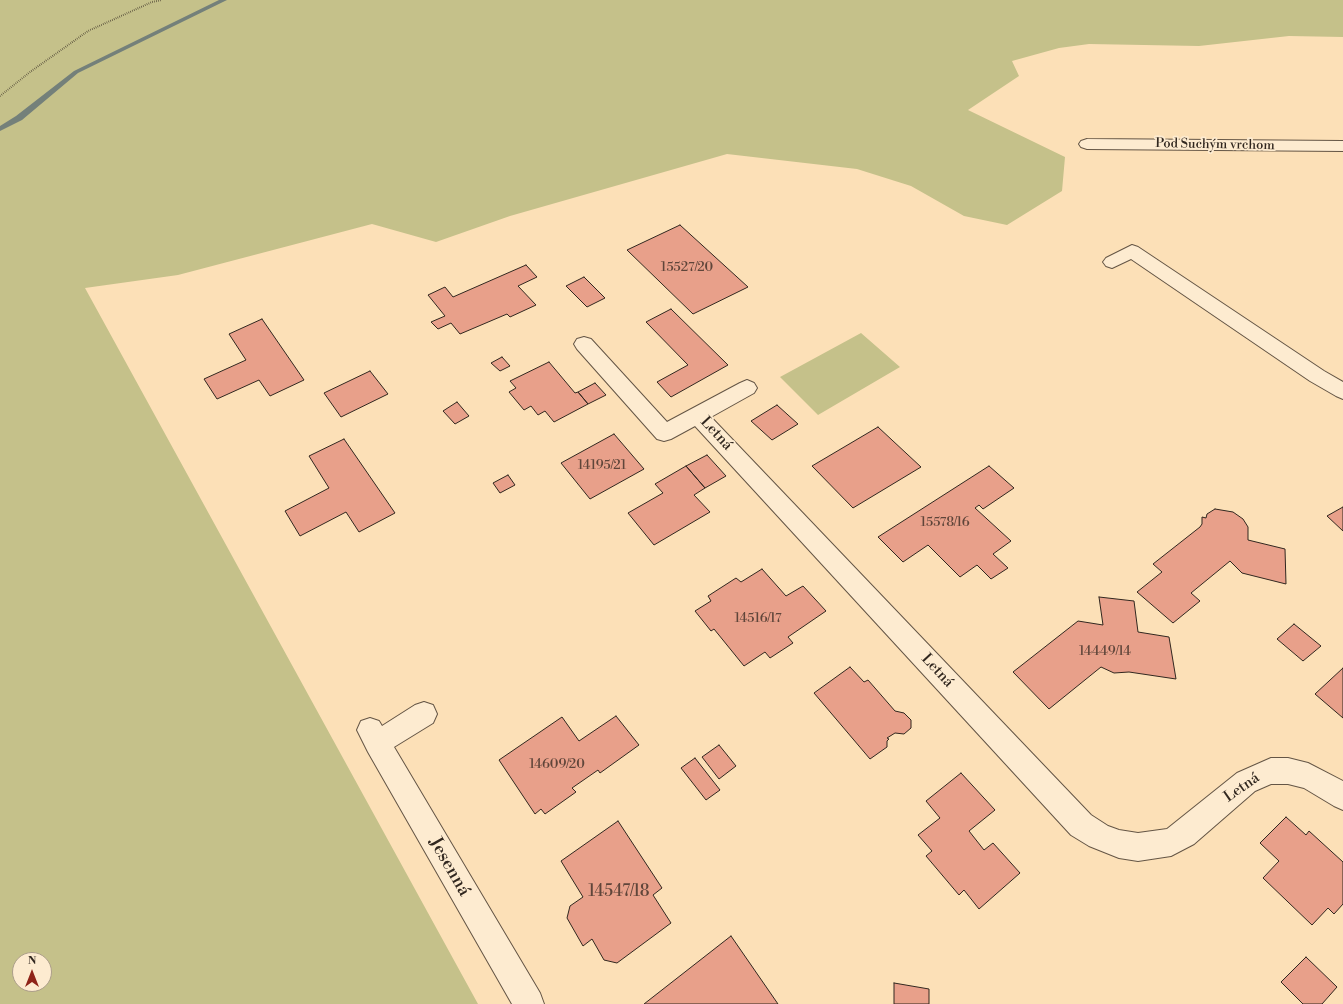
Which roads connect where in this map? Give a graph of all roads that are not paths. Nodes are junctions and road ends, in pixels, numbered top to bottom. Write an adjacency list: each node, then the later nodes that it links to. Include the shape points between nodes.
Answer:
1 (1087, 144): 2 (street, Pod Suchým vrchom)
2 (1343, 146)
3 (1112, 262): 6 (street, via 1132,251)
4 (584, 344): 7 (street, Letná, via 664,433)
5 (747, 388): 7 (street)
6 (1343, 391)
7 (697, 415): 9 (street, Letná, via 1081,825 1099,836 1138,848 1171,842 1246,782 1271,771 1288,771 1308,776)
8 (424, 714): 10 (street, Jesenná, via 374,737)
9 (1343, 797)
10 (529, 1004)

